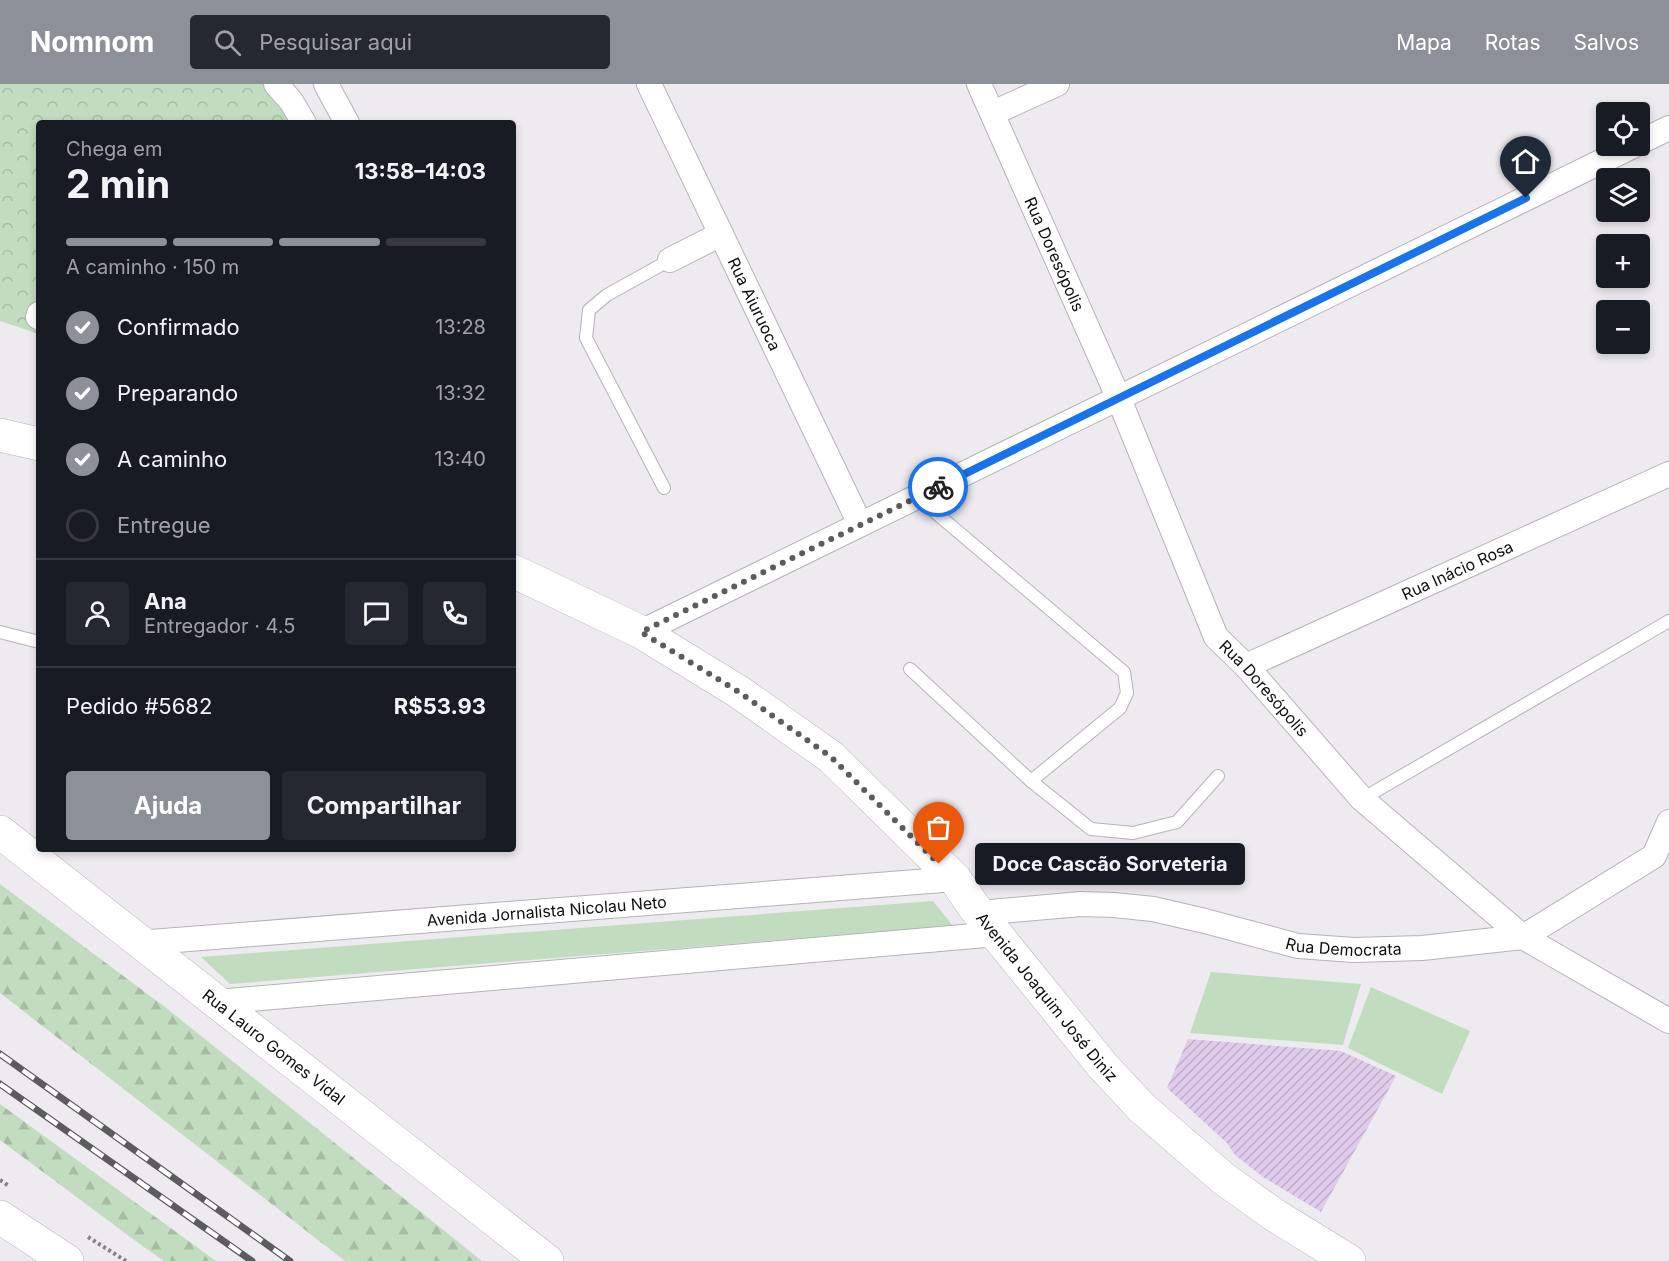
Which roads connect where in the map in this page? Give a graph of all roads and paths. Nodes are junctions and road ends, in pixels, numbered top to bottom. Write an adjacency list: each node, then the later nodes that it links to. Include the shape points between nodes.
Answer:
1 (276, 84): 7 (street)
2 (326, 84): 8 (street)
3 (650, 84): 12 (street, Rua Aiuruoca)
4 (979, 84): 6 (street, Rua Doresópolis)
5 (1057, 84): 6 (street)
6 (993, 113): 14 (street, Rua Doresópolis)
7 (302, 120)
8 (345, 120)
9 (1669, 128): 10 (street)
10 (1650, 137)
11 (1613, 156): 14 (street)
12 (721, 234): 13 (street); 20 (street, Rua Aiuruoca)
13 (670, 260): 18 (lane, via 607,295 589,310 586,338)
14 (1119, 399): 19 (street); 26 (street, Rua Doresópolis, via 1216,637)
15 (0, 435): 16 (street)
16 (36, 443)
17 (1669, 474): 26 (street, Rua Inácio Rosa)
18 (664, 488)
19 (916, 497): 20 (street); 29 (lane, via 1124,672 1127,693 1120,708)
20 (860, 524): 24 (street)
21 (516, 572): 24 (street, Avenida Joaquim José Diniz)
22 (1669, 621): 30 (lane)
23 (0, 632): 25 (lane)
24 (641, 632): 33 (street, Avenida Joaquim José Diniz, via 739,692 831,757)
25 (36, 641)
26 (1246, 666): 30 (street, Rua Doresópolis)
27 (910, 669): 29 (lane)
28 (1218, 776): 29 (lane, via 1177,822 1133,833 1091,829)
29 (1031, 781)
30 (1362, 799): 35 (street, Rua Doresópolis)
31 (1669, 822): 35 (street, Rua Democrata, via 1654,856)
32 (0, 832): 36 (street, Rua Lauro Gomes Vidal)
33 (955, 879): 34 (street, Avenida Joaquim José Diniz); 36 (street, Avenida Jornalista Nicolau Neto)
34 (988, 923): 35 (street, Rua Democrata, via 1080,904 1153,909 1298,946 1354,950 1422,948); 37 (street); 42 (street, Avenida Joaquim José Diniz, via 1102,1065 1142,1108 1224,1179)
35 (1523, 937): 38 (street, Rua Doresópolis)
36 (138, 942): 37 (street, Rua Lauro Gomes Vidal)
37 (217, 1002): 41 (street, Rua Lauro Gomes Vidal)
38 (1669, 1021)
39 (0, 1217): 40 (street)
40 (67, 1261)
41 (547, 1261)
42 (1349, 1261)

